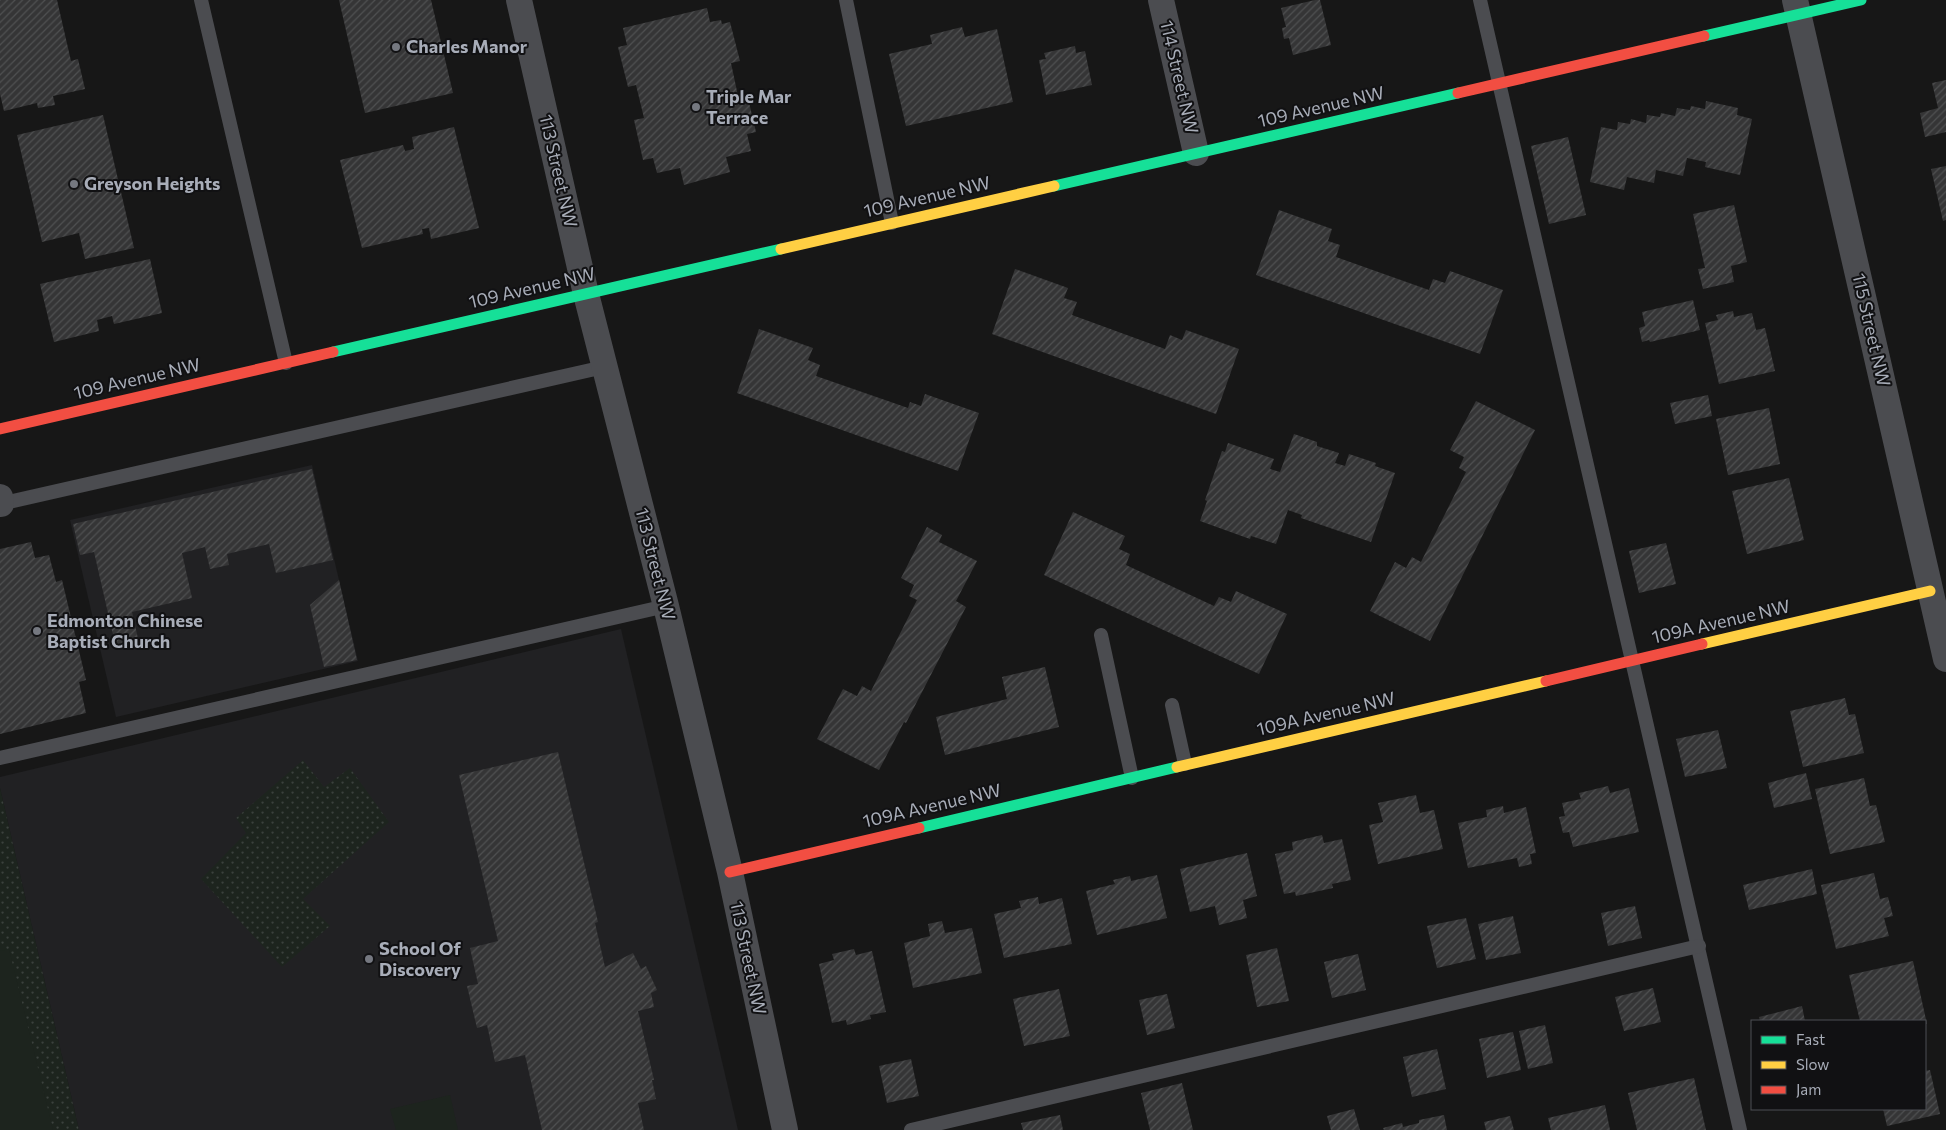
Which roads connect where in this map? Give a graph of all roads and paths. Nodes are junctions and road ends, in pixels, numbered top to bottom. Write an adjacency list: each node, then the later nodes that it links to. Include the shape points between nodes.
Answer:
1 (201, 0): 12 (lane)
2 (519, 0): 11 (street, 113 Street NW)
3 (846, 0): 10 (lane)
4 (1161, 0): 9 (street, 114 Street NW)
5 (1480, 0): 8 (lane)
6 (1861, 0): 7 (street, 109 Avenue NW)
7 (1797, 7): 8 (street, 109 Avenue NW); 16 (street, 115 Street NW)
8 (1499, 84): 9 (street, 109 Avenue NW); 20 (lane)
9 (1196, 154): 10 (street, 109 Avenue NW)
10 (892, 223): 11 (street, 109 Avenue NW)
11 (586, 294): 12 (street, 109 Avenue NW); 13 (street, 113 Street NW)
12 (286, 363): 14 (street, 109 Avenue NW)
13 (604, 368): 15 (lane); 17 (street, 113 Street NW)
14 (0, 429)
15 (0, 502)
16 (1930, 591): 19 (street, 115 Street NW); 20 (street, 109A Avenue NW)
17 (666, 606): 22 (lane); 25 (street, 113 Street NW)
18 (1101, 635): 24 (lane)
19 (1946, 659)
20 (1632, 661): 23 (street, 109A Avenue NW); 26 (lane)
21 (1172, 705): 23 (lane)
22 (0, 758)
23 (1186, 764): 24 (street, 109A Avenue NW)
24 (1132, 778): 25 (street, 109A Avenue NW)
25 (730, 872): 27 (street, 113 Street NW)
26 (1699, 946): 28 (lane); 29 (lane)
27 (784, 1130)
28 (912, 1130)
29 (1740, 1130)

